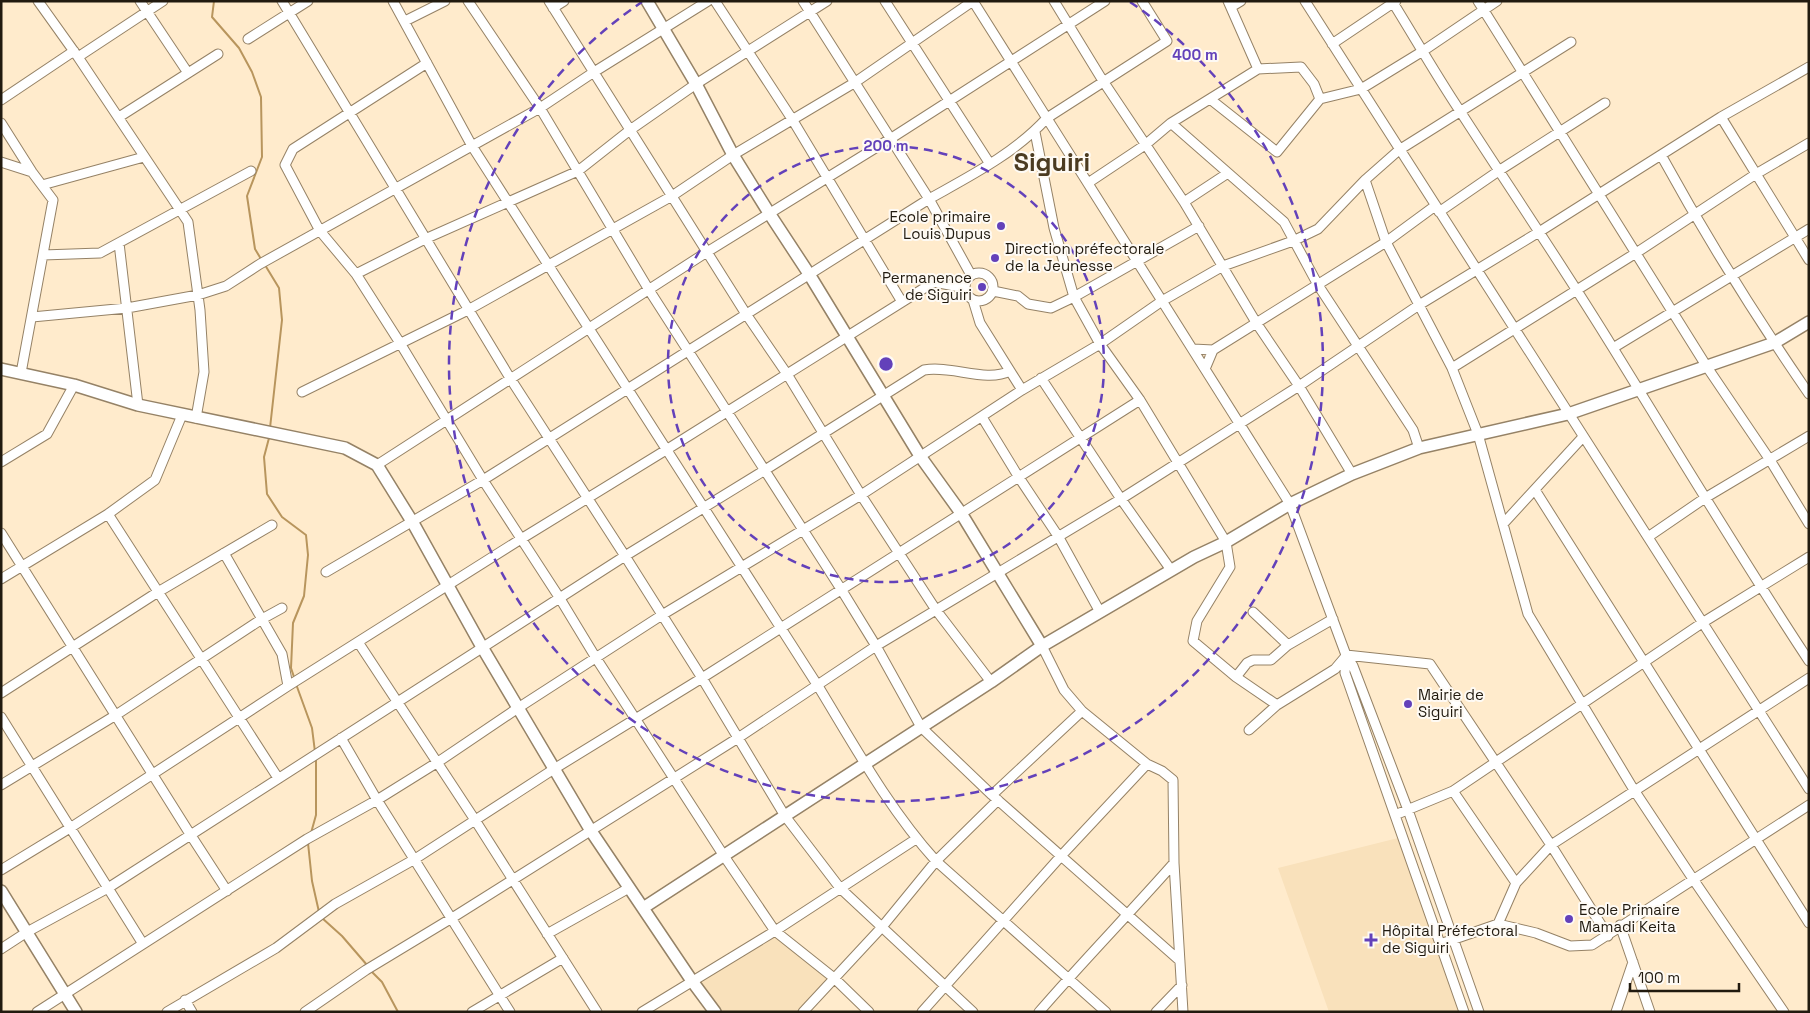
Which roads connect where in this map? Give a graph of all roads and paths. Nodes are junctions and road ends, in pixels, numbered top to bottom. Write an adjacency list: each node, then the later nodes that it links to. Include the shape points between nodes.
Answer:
1 (38, 1): 40 (street)
2 (140, 1): 28 (street)
3 (163, 1): 28 (street)
4 (282, 1): 30 (street)
5 (308, 1): 30 (street)
6 (393, 1): 31 (street)
7 (445, 1): 31 (street)
8 (468, 1): 58 (street)
9 (564, 1): 25 (street)
10 (647, 1): 33 (street)
11 (708, 1): 33 (street)
12 (715, 1): 38 (street)
13 (803, 1): 29 (street)
14 (827, 1): 29 (street)
15 (885, 1): 36 (street)
16 (973, 1): 36 (street); 42 (street)
17 (1054, 1): 32 (street)
18 (1105, 1): 32 (street)
19 (1142, 1): 49 (street, via 1167,41)
20 (1241, 1): 26 (street)
21 (1304, 1): 37 (street)
22 (1478, 1): 27 (street)
23 (1497, 1): 27 (street)
24 (1394, 2): 37 (street); 39 (street)
25 (551, 4): 46 (street)
26 (1229, 4): 45 (street)
27 (1483, 10): 39 (street); 47 (street)
28 (148, 12): 40 (street); 48 (street)
29 (810, 12): 38 (street); 50 (street)
30 (289, 14): 34 (street); 60 (street)
31 (405, 21): 43 (street)
32 (1069, 26): 42 (street); 49 (street)
33 (663, 29): 46 (street); 51 (street)
34 (248, 39)
35 (1570, 42): 47 (street)
36 (912, 43): 50 (street); 56 (street)
37 (1332, 44): 52 (street)
38 (748, 50): 51 (street); 64 (street)
39 (1422, 51): 52 (street); 59 (street)
40 (76, 54): 55 (street); 62 (street)
41 (218, 54): 48 (street)
42 (1010, 60): 56 (street); 63 (street)
43 (427, 63): 60 (street); 73 (street)
44 (1809, 68): 61 (street)
45 (1258, 69): 53 (street); 54 (street, via 1301,66)
46 (594, 72): 58 (street); 67 (street)
47 (1522, 72): 59 (street); 69 (street)
48 (188, 73): 62 (street)
49 (1103, 81): 63 (street); 72 (street)
50 (854, 83): 64 (street); 70 (street)
51 (696, 84): 67 (street); 76 (street)
52 (1361, 89): 54 (street); 74 (street)
53 (1210, 99): 54 (street, via 1277,152); 66 (street)
54 (1320, 99)
55 (1, 100)
56 (948, 101): 70 (street); 79 (street)
57 (1605, 102): 69 (street)
58 (540, 108): 73 (street); 82 (street)
59 (1460, 111): 74 (street); 80 (street)
60 (349, 112): 90 (street); 103 (street, via 293,149 285,165)
61 (1721, 116): 75 (street); 85 (street)
62 (119, 117): 77 (street)
63 (1047, 118): 68 (street); 88 (street)
64 (792, 120): 76 (street); 86 (street)
65 (1, 123): 83 (street)
66 (1170, 124): 72 (street); 84 (street)
67 (630, 130): 82 (street); 92 (street)
68 (1035, 132): 79 (street); 129 (street, via 1054,228)
69 (1560, 132): 80 (street); 91 (street)
70 (890, 139): 86 (street); 93 (street)
71 (1809, 142): 85 (street)
72 (1145, 145): 88 (street); 95 (street)
73 (472, 146): 90 (street); 94 (street)
74 (1399, 150): 87 (street); 96 (street)
75 (1661, 155): 91 (street); 99 (street)
76 (733, 156): 92 (street); 98 (street)
77 (144, 157): 89 (street); 97 (street)
78 (1, 162): 83 (street)
79 (990, 164): 93 (street)
80 (1500, 170): 96 (street); 104 (street)
81 (252, 171): 97 (street)
82 (578, 171): 94 (street); 102 (street)
83 (32, 172): 89 (street)
84 (1228, 173): 95 (street); 108 (street, via 1284,222)
85 (1756, 174): 99 (street); 105 (street)
86 (828, 177): 98 (street); 107 (street)
87 (1365, 180): 108 (street, via 1318,229); 109 (street)
88 (1088, 183): 115 (street)
89 (42, 185): 113 (street, via 52,200)
90 (395, 189): 103 (street); 106 (street)
91 (1599, 194): 104 (street); 112 (street)
92 (672, 196): 102 (street); 111 (street)
93 (929, 199): 107 (street); 121 (street)
94 (509, 202): 106 (street); 116 (street)
95 (1184, 202): 100 (street)
96 (1437, 209): 109 (street); 118 (street)
97 (180, 211): 110 (street); 128 (street, via 188,222)
98 (769, 213): 111 (street); 120 (street)
99 (1694, 215): 112 (street); 122 (street)
100 (1199, 226): 115 (street); 117 (street)
101 (1809, 229): 105 (street)
102 (612, 230): 116 (street); 125 (street)
103 (320, 231): 119 (street); 128 (street, via 226,286)
104 (1539, 232): 118 (street); 127 (street)
105 (1794, 238): 114 (street); 122 (street)
106 (425, 239): 119 (street); 135 (street)
107 (865, 239): 120 (street); 132 (street)
108 (1293, 241): 117 (street); 123 (street)
109 (1386, 242): 123 (street); 133 (street)
110 (119, 243): 113 (street, via 100,253); 134 (street)
111 (708, 252): 125 (street); 137 (street)
112 (1636, 253): 127 (street); 136 (street)
113 (43, 255): 138 (street)
114 (1809, 260)
115 (1137, 261): 129 (street); 131 (street)
116 (548, 266): 135 (street); 141 (street)
117 (1223, 266): 131 (street); 140 (street)
118 (1476, 269): 133 (street); 142 (street)
119 (356, 274): 144 (street)
120 (809, 274): 137 (street); 143 (street)
121 (971, 275): 124 (street); 126 (street, via 985,274 992,281)
122 (1733, 276): 136 (street); 145 (street)
123 (1318, 285): 140 (street); 147 (street)
124 (964, 288): 130 (street); 132 (street, via 934,282)
125 (649, 290): 141 (street); 151 (street)
126 (992, 291): 129 (street, via 1018,296 1028,304 1050,308); 130 (street, via 987,299)
127 (1576, 291): 142 (street); 148 (street)
128 (198, 295): 134 (street); 175 (street, via 204,372)
129 (1074, 297): 146 (street)
130 (973, 300): 156 (street, via 980,323)
131 (1162, 301): 146 (street); 149 (street)
132 (902, 302): 143 (street)
133 (1419, 305): 147 (street); 153 (street)
134 (127, 308): 138 (street); 170 (street)
135 (468, 310): 144 (street); 159 (street)
136 (1672, 312): 148 (street); 152 (street)
137 (746, 314): 151 (street); 157 (street)
138 (32, 317): 155 (street)
139 (1809, 322): 145 (street)
140 (1257, 324): 150 (street); 162 (street)
141 (590, 329): 159 (street); 163 (street)
142 (1513, 329): 153 (street); 172 (street)
143 (846, 336): 157 (street); 168 (street)
144 (400, 343): 166 (street); 176 (street)
145 (1774, 343): 152 (street); 167 (street)
146 (1100, 344): 160 (street); 169 (street)
147 (1358, 346): 162 (street); 184 (street, via 1413,430)
148 (1613, 348): 165 (street)
149 (1193, 350): 150 (street); 154 (street)
150 (1213, 350): 154 (street)
151 (688, 351): 163 (street); 171 (street)
152 (1707, 367): 165 (street); 187 (street)
153 (1452, 368): 179 (street)
154 (1205, 369): 177 (street)
155 (11, 371): 158 (street); 161 (street)
156 (1010, 371): 164 (street); 168 (street, via 993,376 929,369)
157 (787, 374): 171 (street); 178 (street)
158 (1, 378)
159 (510, 378): 176 (street); 183 (street)
160 (1041, 378): 164 (street); 181 (street)
161 (74, 385): 170 (street); 188 (street, via 47,434)
162 (1299, 386): 177 (street); 192 (street)
163 (628, 390): 183 (street); 185 (street)
164 (1022, 390): 174 (street)
165 (1638, 391): 172 (street); 198 (street)
166 (302, 392)
167 (1809, 394)
168 (883, 395): 178 (street); 186 (street)
169 (1140, 400): 181 (street); 189 (street)
170 (138, 405): 173 (street)
171 (728, 411): 185 (street); 191 (street)
172 (1568, 414): 179 (street); 182 (street)
173 (182, 415): 175 (street); 203 (street, via 155,480)
174 (982, 416): 186 (street); 193 (street)
175 (196, 418): 190 (street, via 345,448)
176 (446, 419): 190 (street); 194 (street)
177 (1240, 424): 189 (street); 200 (street)
178 (823, 434): 191 (street); 196 (street)
179 (1478, 434): 184 (street); 205 (street)
180 (1809, 436): 187 (street)
181 (1079, 437): 193 (street); 199 (street)
182 (1582, 438): 195 (street); 211 (street)
183 (550, 439): 194 (street); 197 (street)
184 (1419, 448): 192 (street)
185 (666, 450): 197 (street); 201 (street)
186 (920, 456): 196 (street); 202 (street)
187 (1770, 460): 198 (street); 206 (street)
188 (1, 462)
189 (1177, 464): 199 (street); 213 (street)
190 (376, 465): 204 (street)
191 (765, 470): 201 (street); 208 (street)
192 (1352, 474): 200 (street)
193 (1018, 476): 202 (street); 210 (street)
194 (483, 480): 204 (street); 212 (street)
195 (1535, 490): 205 (street); 248 (street)
196 (861, 495): 208 (street); 214 (street)
197 (586, 498): 212 (street); 216 (street)
198 (1705, 498): 211 (street); 225 (street)
199 (1121, 499): 210 (street); 220 (street)
200 (1290, 504): 213 (street); 235 (street)
201 (703, 507): 216 (street); 219 (street)
202 (961, 513): 214 (street); 222 (street)
203 (108, 514): 218 (street); 227 (street)
204 (413, 522): 221 (street); 224 (street)
205 (1503, 524): 257 (street, via 1528,614)
206 (1809, 524)
207 (272, 525): 215 (street)
208 (802, 530): 219 (street); 226 (street)
209 (1, 533): 218 (street)
210 (1058, 536): 222 (street); 231 (street)
211 (1648, 537): 236 (street)
212 (520, 539): 224 (street); 228 (street)
213 (1226, 542): 220 (street); 249 (street, via 1230,567 1197,621 1193,641)
214 (898, 552): 226 (street); 230 (street)
215 (224, 553): 227 (street); 234 (street)
216 (625, 556): 228 (street); 233 (street)
217 (1809, 557): 225 (street)
218 (22, 565): 223 (street); 242 (street)
219 (742, 567): 233 (street); 237 (street)
220 (1171, 570): 231 (street)
221 (326, 572)
222 (998, 572): 230 (street); 240 (street)
223 (1, 578)
224 (447, 586): 238 (street); 243 (street)
225 (1760, 587): 236 (street); 247 (street)
226 (841, 589): 237 (street); 239 (street)
227 (158, 592): 242 (street); 245 (street)
228 (559, 598): 243 (street); 246 (street)
229 (282, 608): 234 (street)
230 (936, 610): 239 (street); 252 (street)
231 (1100, 612): 240 (street)
232 (1253, 612): 241 (street)
233 (662, 615): 246 (street); 250 (street)
234 (262, 619): 245 (street); 253 (street, via 282,654)
235 (1333, 619): 241 (street); 244 (street)
236 (1702, 623): 248 (street); 260 (street)
237 (780, 628): 250 (street); 254 (street)
238 (358, 642): 253 (street); 256 (street)
239 (876, 646): 254 (street); 266 (street)
240 (1042, 646): 252 (street); 261 (street, via 1064,690)
241 (1288, 646): 249 (street, via 1271,660 1253,660)
242 (73, 647): 255 (street); 262 (street)
243 (482, 647): 256 (street); 259 (street)
244 (1346, 655): 258 (street, via 1336,669); 271 (street, via 1430,664); 287 (street); 288 (street, via 1345,672)
245 (201, 658): 262 (street); 264 (street)
246 (596, 658): 259 (street); 265 (street)
247 (1809, 661)
248 (1644, 662): 257 (street); 270 (street)
249 (1236, 677): 258 (street)
250 (702, 678): 265 (street); 269 (street)
251 (1809, 678): 260 (street)
252 (991, 682): 266 (street)
253 (293, 683): 264 (street)
254 (818, 686): 269 (street); 273 (street)
255 (1, 693)
256 (396, 701): 268 (street); 272 (street)
257 (1581, 704): 271 (street); 282 (street)
258 (1277, 705): 267 (street)
259 (518, 708): 272 (street); 276 (street)
260 (1758, 710): 270 (street); 281 (street)
261 (1082, 711): 274 (street); 284 (street)
262 (116, 715): 275 (street); 277 (street)
263 (1, 717): 275 (street)
264 (240, 717): 277 (street); 278 (street)
265 (635, 718): 276 (street); 279 (street)
266 (921, 727): 273 (street); 284 (street)
267 (1249, 730)
268 (341, 738): 278 (street); 285 (street)
269 (738, 738): 279 (street); 289 (street)
270 (1699, 749): 282 (street); 295 (street)
271 (1495, 761): 283 (street); 296 (street)
272 (438, 762): 285 (street); 290 (street)
273 (865, 764): 289 (street); 294 (street)
274 (1147, 764): 298 (street); 301 (street, via 1173,780)
275 (32, 766): 280 (street); 291 (street)
276 (554, 769): 290 (street); 292 (street)
277 (153, 774): 291 (street); 293 (street)
278 (278, 778): 293 (street)
279 (673, 778): 292 (street); 297 (street)
280 (1, 785)
281 (1809, 789)
282 (1634, 790): 296 (street); 303 (street)
283 (1453, 791): 287 (street); 305 (street)
284 (995, 798): 298 (street); 300 (street)
285 (377, 800): 299 (street); 310 (street, via 310,837)
286 (1809, 806): 295 (street)
287 (1408, 810): 288 (street); 323 (street)
288 (1395, 815): 325 (street)
289 (785, 816): 297 (street); 308 (street)
290 (476, 820): 299 (street); 304 (street)
291 (70, 828): 302 (street); 306 (street)
292 (591, 830): 304 (street); 307 (street)
293 (190, 834): 306 (street); 310 (street)
294 (916, 839): 300 (street); 308 (street)
295 (1755, 840): 303 (street); 315 (street)
296 (1551, 845): 305 (street); 322 (street)
297 (724, 856): 311 (street); 319 (street)
298 (1061, 856): 312 (street); 314 (street)
299 (415, 859): 313 (street); 337 (street, via 335,904 276,948)
300 (936, 860): 314 (street); 318 (street)
301 (1174, 863): 312 (street); 328 (street)
302 (1, 870)
303 (1693, 879): 317 (street); 360 (street)
304 (512, 880): 313 (street); 321 (street)
305 (1516, 883): 316 (street)
306 (108, 888): 320 (street); 324 (street)
307 (629, 888): 311 (street); 321 (street)
308 (840, 888): 318 (street); 319 (street)
309 (1, 891): 320 (street)
310 (228, 891): 324 (street)
311 (643, 908): 332 (street)
312 (1128, 916): 328 (street); 331 (street)
313 (452, 918): 336 (street); 342 (street)
314 (1003, 920): 331 (street); 334 (street)
315 (1809, 923)
316 (1498, 924): 322 (street, via 1570,946 1592,945); 323 (street)
317 (1620, 926): 322 (street); 329 (street)
318 (882, 927): 330 (street); 334 (street)
319 (775, 931): 330 (street); 332 (street)
320 (27, 932): 326 (street); 335 (street)
321 (547, 934): 327 (street)
322 (1608, 936)
323 (1454, 939): 325 (street); 357 (street)
324 (143, 944): 335 (street)
325 (1440, 944): 356 (street)
326 (1, 950)
327 (563, 958): 336 (street); 345 (street)
328 (1180, 961): 333 (street)
329 (1633, 962): 358 (street); 359 (street)
330 (834, 978): 348 (street); 349 (street)
331 (1068, 978): 352 (street); 353 (street)
332 (692, 981): 346 (street); 347 (street)
333 (1182, 985): 354 (street); 355 (street)
334 (944, 986): 350 (street); 351 (street)
335 (66, 993): 338 (street); 339 (street)
336 (500, 996): 343 (street); 344 (street)
337 (185, 1000): 340 (street); 341 (street)
338 (37, 1012)
339 (76, 1012)
340 (167, 1012)
341 (192, 1012)
342 (305, 1012)
343 (472, 1012)
344 (510, 1012)
345 (597, 1012)
346 (642, 1012)
347 (715, 1012)
348 (803, 1012)
349 (869, 1012)
350 (922, 1012)
351 (973, 1012)
352 (1039, 1012)
353 (1106, 1012)
354 (1156, 1012)
355 (1183, 1012)
356 (1464, 1012)
357 (1479, 1012)
358 (1616, 1012)
359 (1650, 1012)
360 (1784, 1012)

